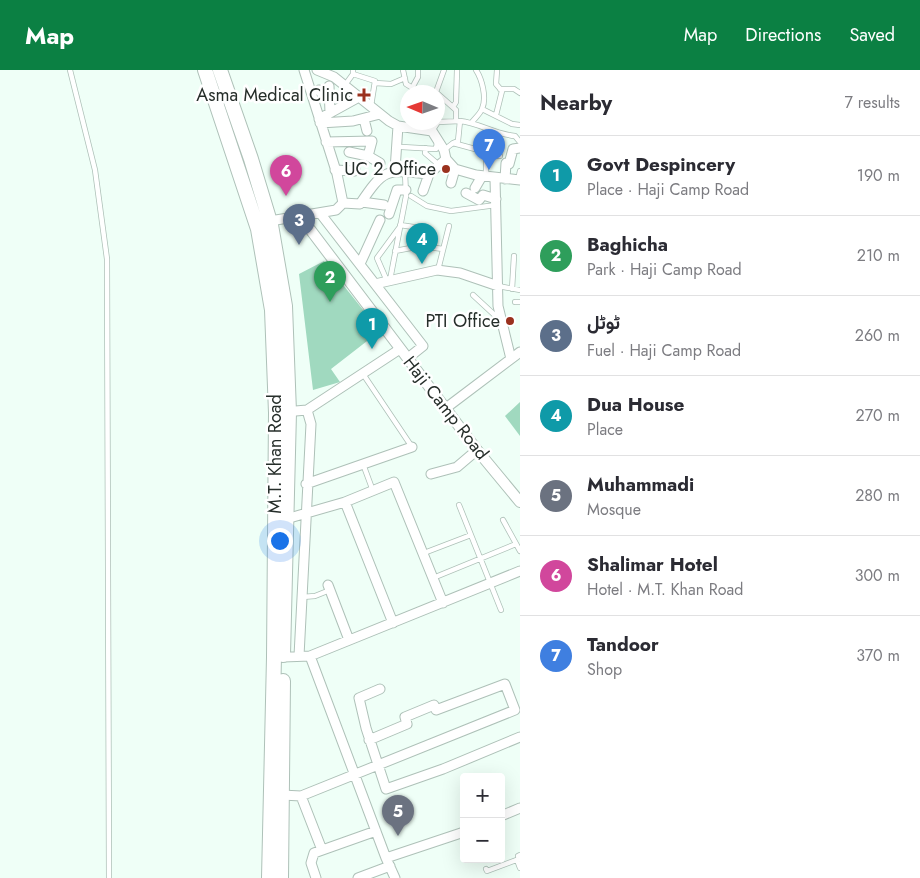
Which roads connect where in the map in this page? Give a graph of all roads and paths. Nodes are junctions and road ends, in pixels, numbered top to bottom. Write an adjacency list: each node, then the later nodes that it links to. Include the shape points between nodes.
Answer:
1 (70, 70): 148 (lane, via 95,170 107,259)
2 (205, 70): 101 (highway, M.T. Khan Road, via 258,229 272,310)
3 (220, 70): 76 (highway, M.T. Khan Road)
4 (304, 70): 33 (street)
5 (317, 70): 15 (street)
6 (403, 70): 13 (lane)
7 (418, 70): 17 (lane)
8 (444, 70): 18 (lane)
9 (457, 70): 27 (lane)
10 (476, 70): 28 (lane, via 482,78)
11 (497, 70): 20 (lane, via 496,84)
12 (353, 72): 14 (lane); 15 (lane)
13 (405, 78): 14 (lane, via 391,84); 16 (lane)
14 (375, 83): 26 (lane)
15 (345, 85): 23 (street)
16 (408, 85)
17 (414, 85)
18 (439, 85)
19 (329, 86): 24 (street)
20 (500, 89): 22 (lane, via 514,89); 31 (lane, via 501,102)
21 (319, 90): 24 (street, via 324,98)
22 (520, 93)
23 (359, 96): 26 (street); 29 (street)
24 (329, 99): 29 (street)
25 (445, 100): 27 (lane)
26 (371, 106): 30 (street)
27 (453, 107): 34 (lane)
28 (482, 109): 31 (lane); 35 (lane)
29 (330, 113): 33 (street)
30 (380, 114): 32 (street); 37 (street)
31 (496, 116): 36 (lane, via 512,124)
32 (364, 119): 33 (street); 38 (street)
33 (319, 121): 42 (street)
34 (458, 121): 35 (lane); 39 (lane, via 438,122); 44 (lane, via 458,141)
35 (472, 122): 40 (lane)
36 (520, 124)
37 (398, 126): 57 (street)
38 (367, 131)
39 (432, 131): 41 (street)
40 (494, 131): 43 (lane, via 514,136); 49 (lane)
41 (437, 139): 46 (lane, via 436,149); 52 (street)
42 (326, 142): 50 (street, via 372,142); 56 (street)
43 (520, 142)
44 (453, 143): 49 (lane); 52 (lane)
45 (402, 146): 46 (lane)
46 (426, 148): 52 (lane, via 425,153)
47 (520, 148): 62 (street, via 513,149)
48 (349, 152): 50 (street)
49 (485, 154): 51 (lane); 60 (lane)
50 (368, 156): 53 (street)
51 (500, 156)
52 (443, 158): 55 (street); 59 (street)
53 (380, 163)
54 (355, 169): 56 (street)
55 (455, 169): 60 (street); 63 (street)
56 (335, 170): 70 (street)
57 (395, 170): 58 (street); 68 (street, via 376,182)
58 (405, 172): 59 (street); 66 (lane)
59 (429, 174): 65 (street)
60 (484, 176): 62 (street); 64 (street)
61 (519, 177): 62 (street)
62 (500, 178): 69 (street)
63 (451, 183)
64 (475, 188)
65 (423, 191)
66 (408, 193): 69 (lane, via 427,206 451,211); 73 (street, via 397,190); 77 (lane)
67 (466, 193): 69 (street, via 479,200 483,195)
68 (362, 202): 70 (street); 71 (street)
69 (496, 202): 89 (street)
70 (343, 203): 72 (street, via 336,210)
71 (384, 205)
72 (320, 213): 74 (street); 85 (street)
73 (390, 214)
74 (300, 216): 76 (street); 94 (street, Haji Camp Road)
75 (380, 220): 85 (street)
76 (270, 221): 101 (highway, M.T. Khan Road, via 285,306)
77 (400, 226): 79 (lane); 83 (lane); 87 (lane, via 377,258)
78 (449, 226): 82 (lane)
79 (420, 228)
80 (426, 228): 81 (lane)
81 (421, 246): 82 (lane); 83 (lane)
82 (443, 249): 86 (lane)
83 (395, 250): 87 (lane)
84 (514, 256): 90 (lane)
85 (360, 264): 88 (street)
86 (438, 270): 87 (street); 89 (street, via 460,273)
87 (388, 280): 88 (street)
88 (375, 284): 96 (street, via 423,346)
89 (498, 286): 90 (lane); 93 (street)
90 (512, 289): 91 (lane)
91 (520, 290)
92 (473, 295): 93 (lane)
93 (501, 320): 97 (street)
94 (400, 349): 96 (street, Haji Camp Road); 98 (street)
95 (520, 352): 97 (street)
96 (408, 358): 99 (street, Haji Camp Road)
97 (511, 358): 99 (street)
98 (362, 373): 100 (street); 102 (lane)
99 (446, 408): 103 (street, Haji Camp Road)
100 (307, 410): 101 (street); 106 (street, via 311,424)
101 (282, 412): 112 (highway, M.T. Khan Road); 149 (highway, M.T. Khan Road)
102 (412, 447): 104 (street)
103 (477, 450): 105 (street, via 457,467); 109 (street, Haji Camp Road)
104 (363, 463): 106 (street); 107 (lane)
105 (431, 474)
106 (306, 484): 111 (street)
107 (372, 491): 108 (street); 117 (street, via 394,482)
108 (345, 502): 111 (street); 126 (street)
109 (520, 502)
110 (459, 505): 114 (lane)
111 (304, 514): 112 (street); 123 (street)
112 (286, 519): 130 (highway, M.T. Khan Road)
113 (503, 520): 115 (lane)
114 (471, 536): 117 (lane); 118 (lane)
115 (516, 544): 116 (lane); 118 (lane)
116 (520, 551)
117 (424, 554): 120 (street)
118 (480, 559): 120 (lane); 121 (lane)
119 (520, 571): 121 (street)
120 (433, 578): 124 (street)
121 (490, 584): 124 (street); 125 (lane)
122 (329, 588): 123 (lane, via 315,596); 127 (street)
123 (301, 597): 128 (street)
124 (443, 603): 126 (street)
125 (501, 610)
126 (392, 623): 127 (street)
127 (349, 640): 129 (street)
128 (298, 656): 129 (street); 130 (street)
129 (310, 656): 136 (street)
130 (283, 657): 137 (highway, M.T. Khan Road)
131 (380, 689): 134 (street, via 359,698)
132 (517, 711): 134 (street, via 505,684 436,710 434,705 405,717 406,724); 135 (street)
133 (520, 738): 135 (street, via 386,789)
134 (369, 740): 135 (street)
135 (377, 764): 136 (street)
136 (354, 773): 138 (street); 141 (street)
137 (282, 795): 138 (street); 150 (highway, M.T. Khan Road)
138 (301, 796): 143 (street)
139 (520, 808): 140 (street)
140 (505, 814)
141 (376, 831): 143 (street); 145 (street)
142 (460, 834): 145 (street)
143 (322, 850): 151 (street, via 314,853 311,863)
144 (518, 858): 146 (lane); 147 (lane)
145 (388, 862): 152 (street); 153 (street)
146 (520, 868)
147 (486, 869)
148 (109, 878)
149 (269, 878)
150 (281, 878)
151 (316, 878)
152 (358, 878)
153 (395, 878)

